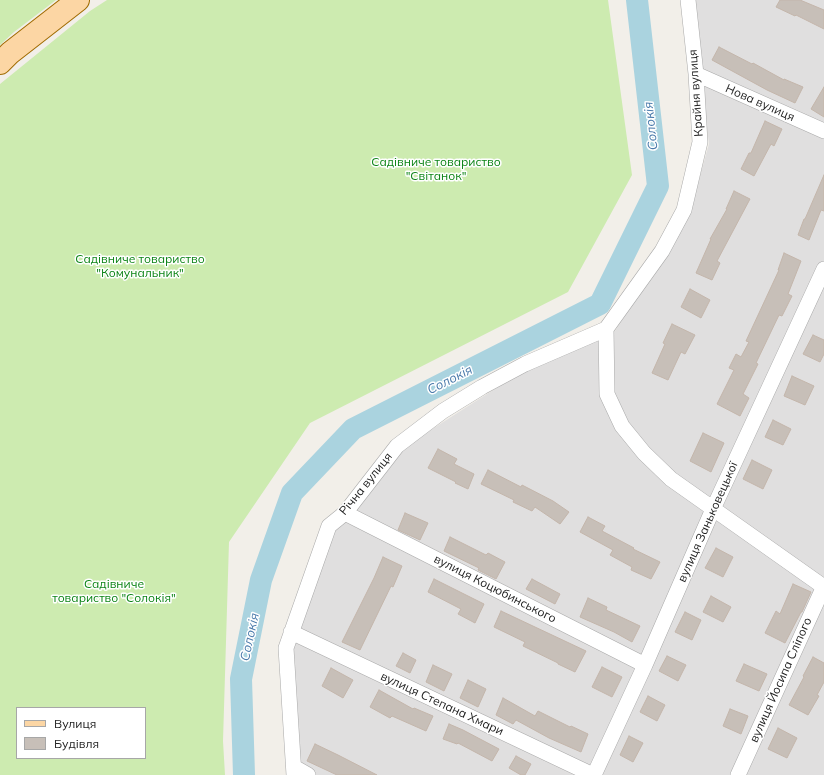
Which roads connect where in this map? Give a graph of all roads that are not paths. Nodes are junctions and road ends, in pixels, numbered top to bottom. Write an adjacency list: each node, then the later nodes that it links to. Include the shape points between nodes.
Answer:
1 (78, 0): 3 (main road)
2 (688, 0): 4 (street, Крайня вулиця)
3 (0, 63)
4 (696, 74): 5 (street, Нова вулиця); 7 (street, Крайня вулиця, via 700,142 684,210 662,251)
5 (824, 131)
6 (824, 269): 8 (street, вулиця Заньковецької)
7 (606, 329): 8 (street, via 608,394 622,426 644,453 671,479); 9 (street, Річна вулиця, via 525,364 443,411 397,446)
8 (714, 509): 10 (street); 12 (street, вулиця Заньковецької)
9 (345, 513): 11 (street, Річна вулиця, via 329,526); 12 (street, вулиця Коцюбинського)
10 (824, 586): 16 (street, вулиця Йосипа Сліпого)
11 (291, 632): 13 (street, Річна вулиця, via 286,648); 15 (street, вулиця Степана Хмари)
12 (645, 665): 15 (street, вулиця Заньковецької)
13 (294, 771): 14 (street)
14 (308, 775)
15 (593, 775)
16 (738, 775)

